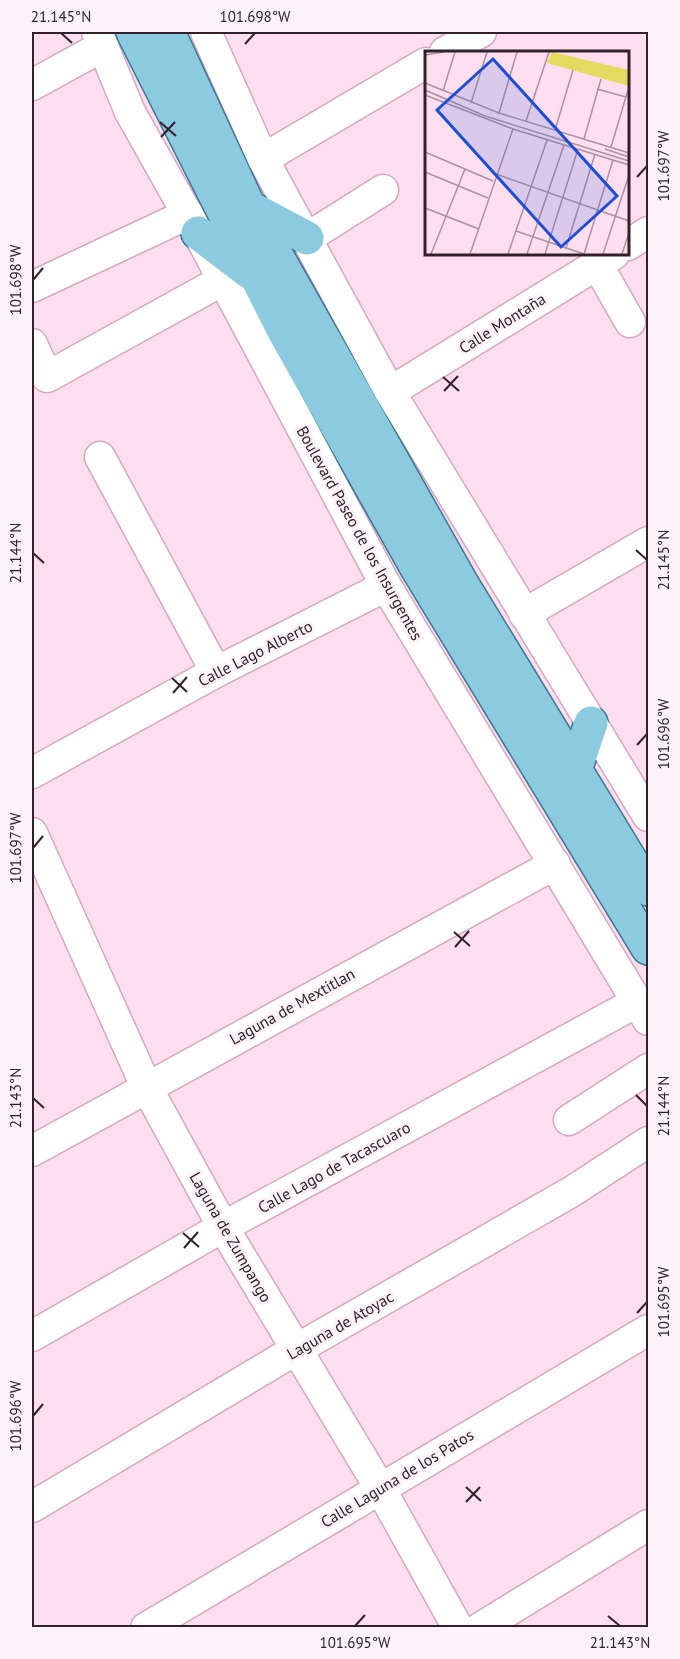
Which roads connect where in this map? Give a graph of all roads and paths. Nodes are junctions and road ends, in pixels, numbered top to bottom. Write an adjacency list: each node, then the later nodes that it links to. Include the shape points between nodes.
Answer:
1 (133, 32): 17 (main road, Boulevard Paseo de los Insurgentes)
2 (168, 32): 11 (main road)
3 (206, 32): 9 (street)
4 (481, 32): 6 (street)
5 (100, 39): 8 (street); 12 (street, Boulevard Paseo de los Insurgentes, via 130,112)
6 (447, 51)
7 (425, 64): 9 (street)
8 (32, 85)
9 (263, 159): 14 (street)
10 (383, 190): 14 (street)
11 (249, 207): 14 (main road); 29 (main road, via 462,584)
12 (193, 223): 17 (main road); 18 (street, Boulevard Paseo de los Insurgentes); 19 (street)
13 (648, 232): 15 (street)
14 (307, 238): 22 (street)
15 (629, 244)
16 (605, 259): 20 (street); 22 (street, Calle Montaña)
17 (257, 278): 35 (main road, Boulevard Paseo de los Insurgentes, via 417,568)
18 (223, 280): 21 (street, via 47,377); 25 (street, Boulevard Paseo de los Insurgentes)
19 (32, 287)
20 (630, 322)
21 (32, 344)
22 (390, 392): 26 (street)
23 (100, 457): 27 (street)
24 (648, 542): 26 (street)
25 (386, 586): 27 (street, Calle Lago Alberto); 33 (street, Boulevard Paseo de los Insurgentes)
26 (524, 614): 28 (street)
27 (216, 672): 30 (street, Calle Lago Alberto)
28 (591, 723): 29 (main road); 31 (street)
29 (576, 767): 34 (main road)
30 (32, 773)
31 (648, 816)
32 (32, 833): 38 (street, Laguna de Zumpango)
33 (555, 864): 36 (street, Boulevard Paseo de los Insurgentes); 38 (street, Laguna de Mextitlan)
34 (648, 889)
35 (648, 948)
36 (643, 1011): 42 (street, Calle Lago de Tacascuaro)
37 (648, 1069): 39 (street)
38 (146, 1086): 41 (street, Laguna de Mextitlan); 42 (street, Laguna de Zumpango)
39 (569, 1120)
40 (648, 1142): 45 (street, Laguna de Atoyac, via 571,1192)
41 (32, 1151)
42 (223, 1227): 44 (street, Calle Lago de Tacascuaro); 45 (street, Laguna de Zumpango)
43 (648, 1330): 46 (street, Calle Laguna de los Patos)
44 (32, 1336)
45 (297, 1349): 46 (street, Laguna de Zumpango); 47 (street, Laguna de Atoyac)
46 (380, 1488): 49 (street, Calle Laguna de los Patos); 50 (street, Laguna de Zumpango)
47 (32, 1507)
48 (648, 1525): 51 (street)
49 (146, 1628)
50 (458, 1628)
51 (480, 1628)

